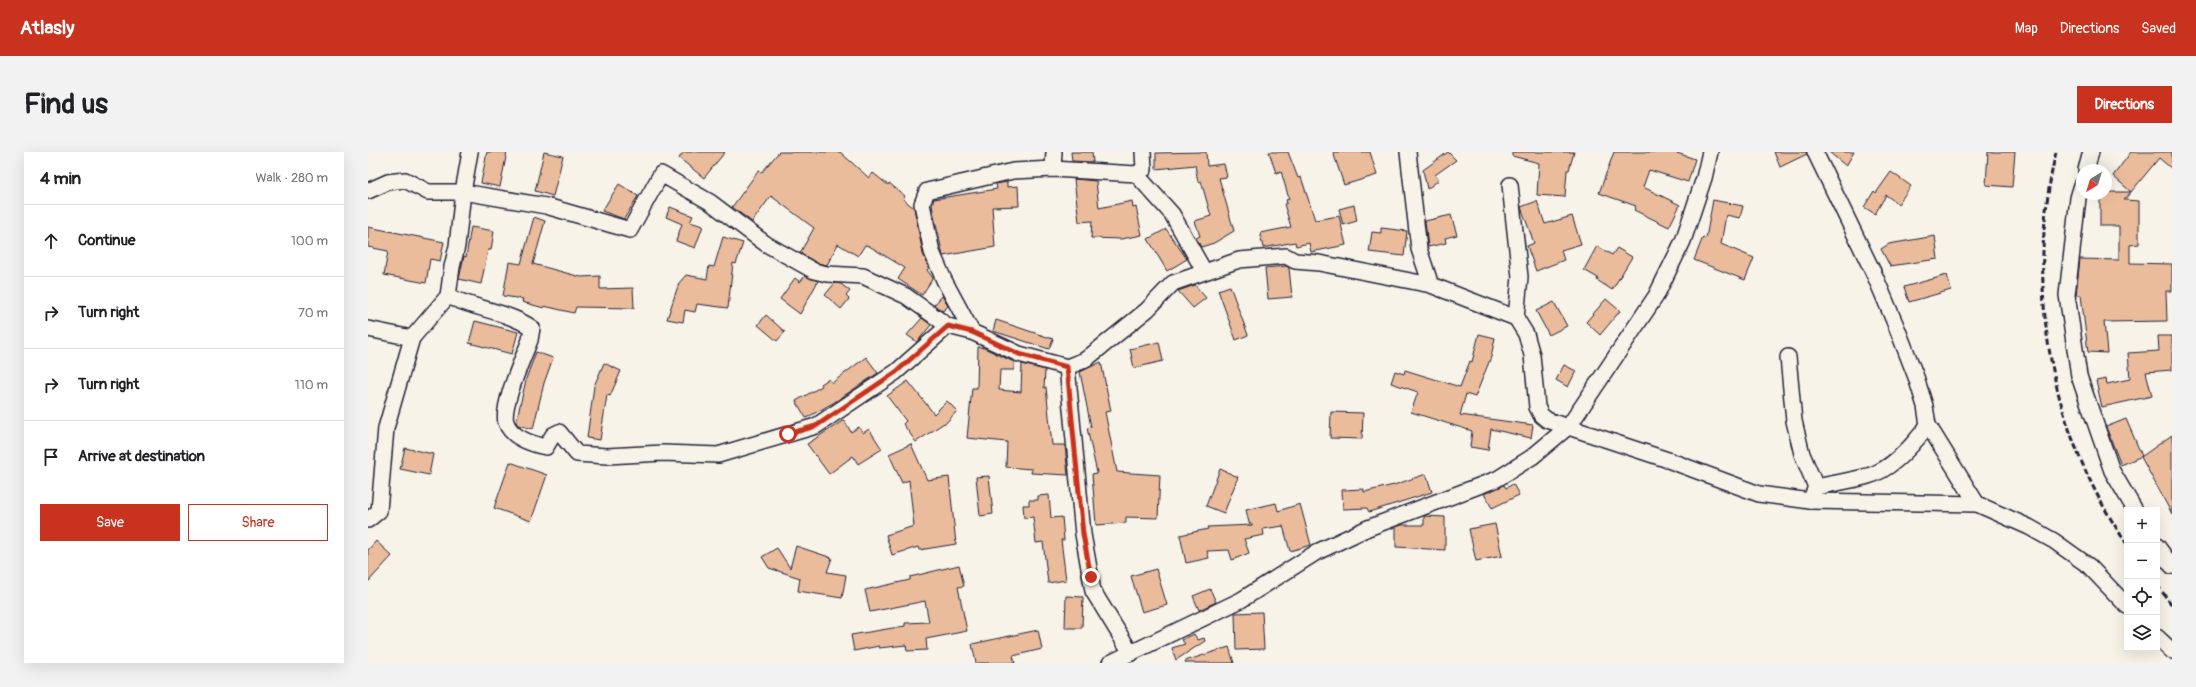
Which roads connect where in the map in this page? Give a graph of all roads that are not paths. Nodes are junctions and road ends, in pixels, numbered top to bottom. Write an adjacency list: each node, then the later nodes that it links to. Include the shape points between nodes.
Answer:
1 (470, 152): 13 (street)
2 (1054, 152): 9 (street)
3 (1143, 152): 10 (street, via 1144,169)
4 (1408, 152): 16 (street, via 1419,249)
5 (1710, 152): 26 (street, via 1704,178 1682,241 1656,296)
6 (1815, 152): 25 (street, via 1875,276 1897,328 1916,377)
7 (2091, 152): 8 (street)
8 (2088, 164)
9 (1053, 169): 10 (street); 21 (street, via 1013,171 927,191 922,204 932,252)
10 (1136, 174): 15 (street, via 1172,214)
11 (1510, 185): 18 (street, via 1520,277)
12 (368, 191): 13 (street, via 388,182 405,180 428,192)
13 (463, 192): 17 (street); 19 (street, via 546,206 630,230 662,174 710,202 766,244 814,271 863,276 906,296)
14 (2078, 200): 30 (street, via 2067,296 2079,376 2112,471)
15 (1204, 271): 16 (street, via 1239,260 1286,256 1295,261 1319,263); 24 (street, via 1174,283 1147,310 1085,360)
16 (1431, 285): 18 (street)
17 (448, 296): 19 (street, via 461,303 522,322 532,328 506,407 506,422 517,436 546,447 559,432 578,454 607,456 664,453 718,455 816,426 896,372); 22 (street)
18 (1516, 318): 26 (street, via 1526,334 1532,354 1541,415 1547,420)
19 (948, 326): 21 (street)
20 (368, 329): 22 (street)
21 (972, 332): 24 (street, via 1019,354)
22 (412, 338): 31 (street, via 386,428 378,511)
23 (1788, 357): 27 (street, via 1794,421 1802,454)
24 (1067, 367): 37 (street, via 1083,534 1093,591)
25 (1928, 425): 27 (street, via 1913,446 1869,476); 29 (street)
26 (1569, 426): 28 (street, via 1759,494); 37 (street, via 1532,457 1497,479 1368,528 1317,552 1241,600)
27 (1816, 487): 28 (street)
28 (1810, 501): 29 (street)
29 (1977, 504): 34 (street, via 2054,541 2089,566)
30 (2133, 507)
31 (368, 520)
32 (2160, 550): 33 (street)
33 (2172, 566)
34 (2124, 603)
35 (2160, 640): 36 (street)
36 (2172, 651)
37 (1131, 653): 38 (street)
38 (1110, 663)

